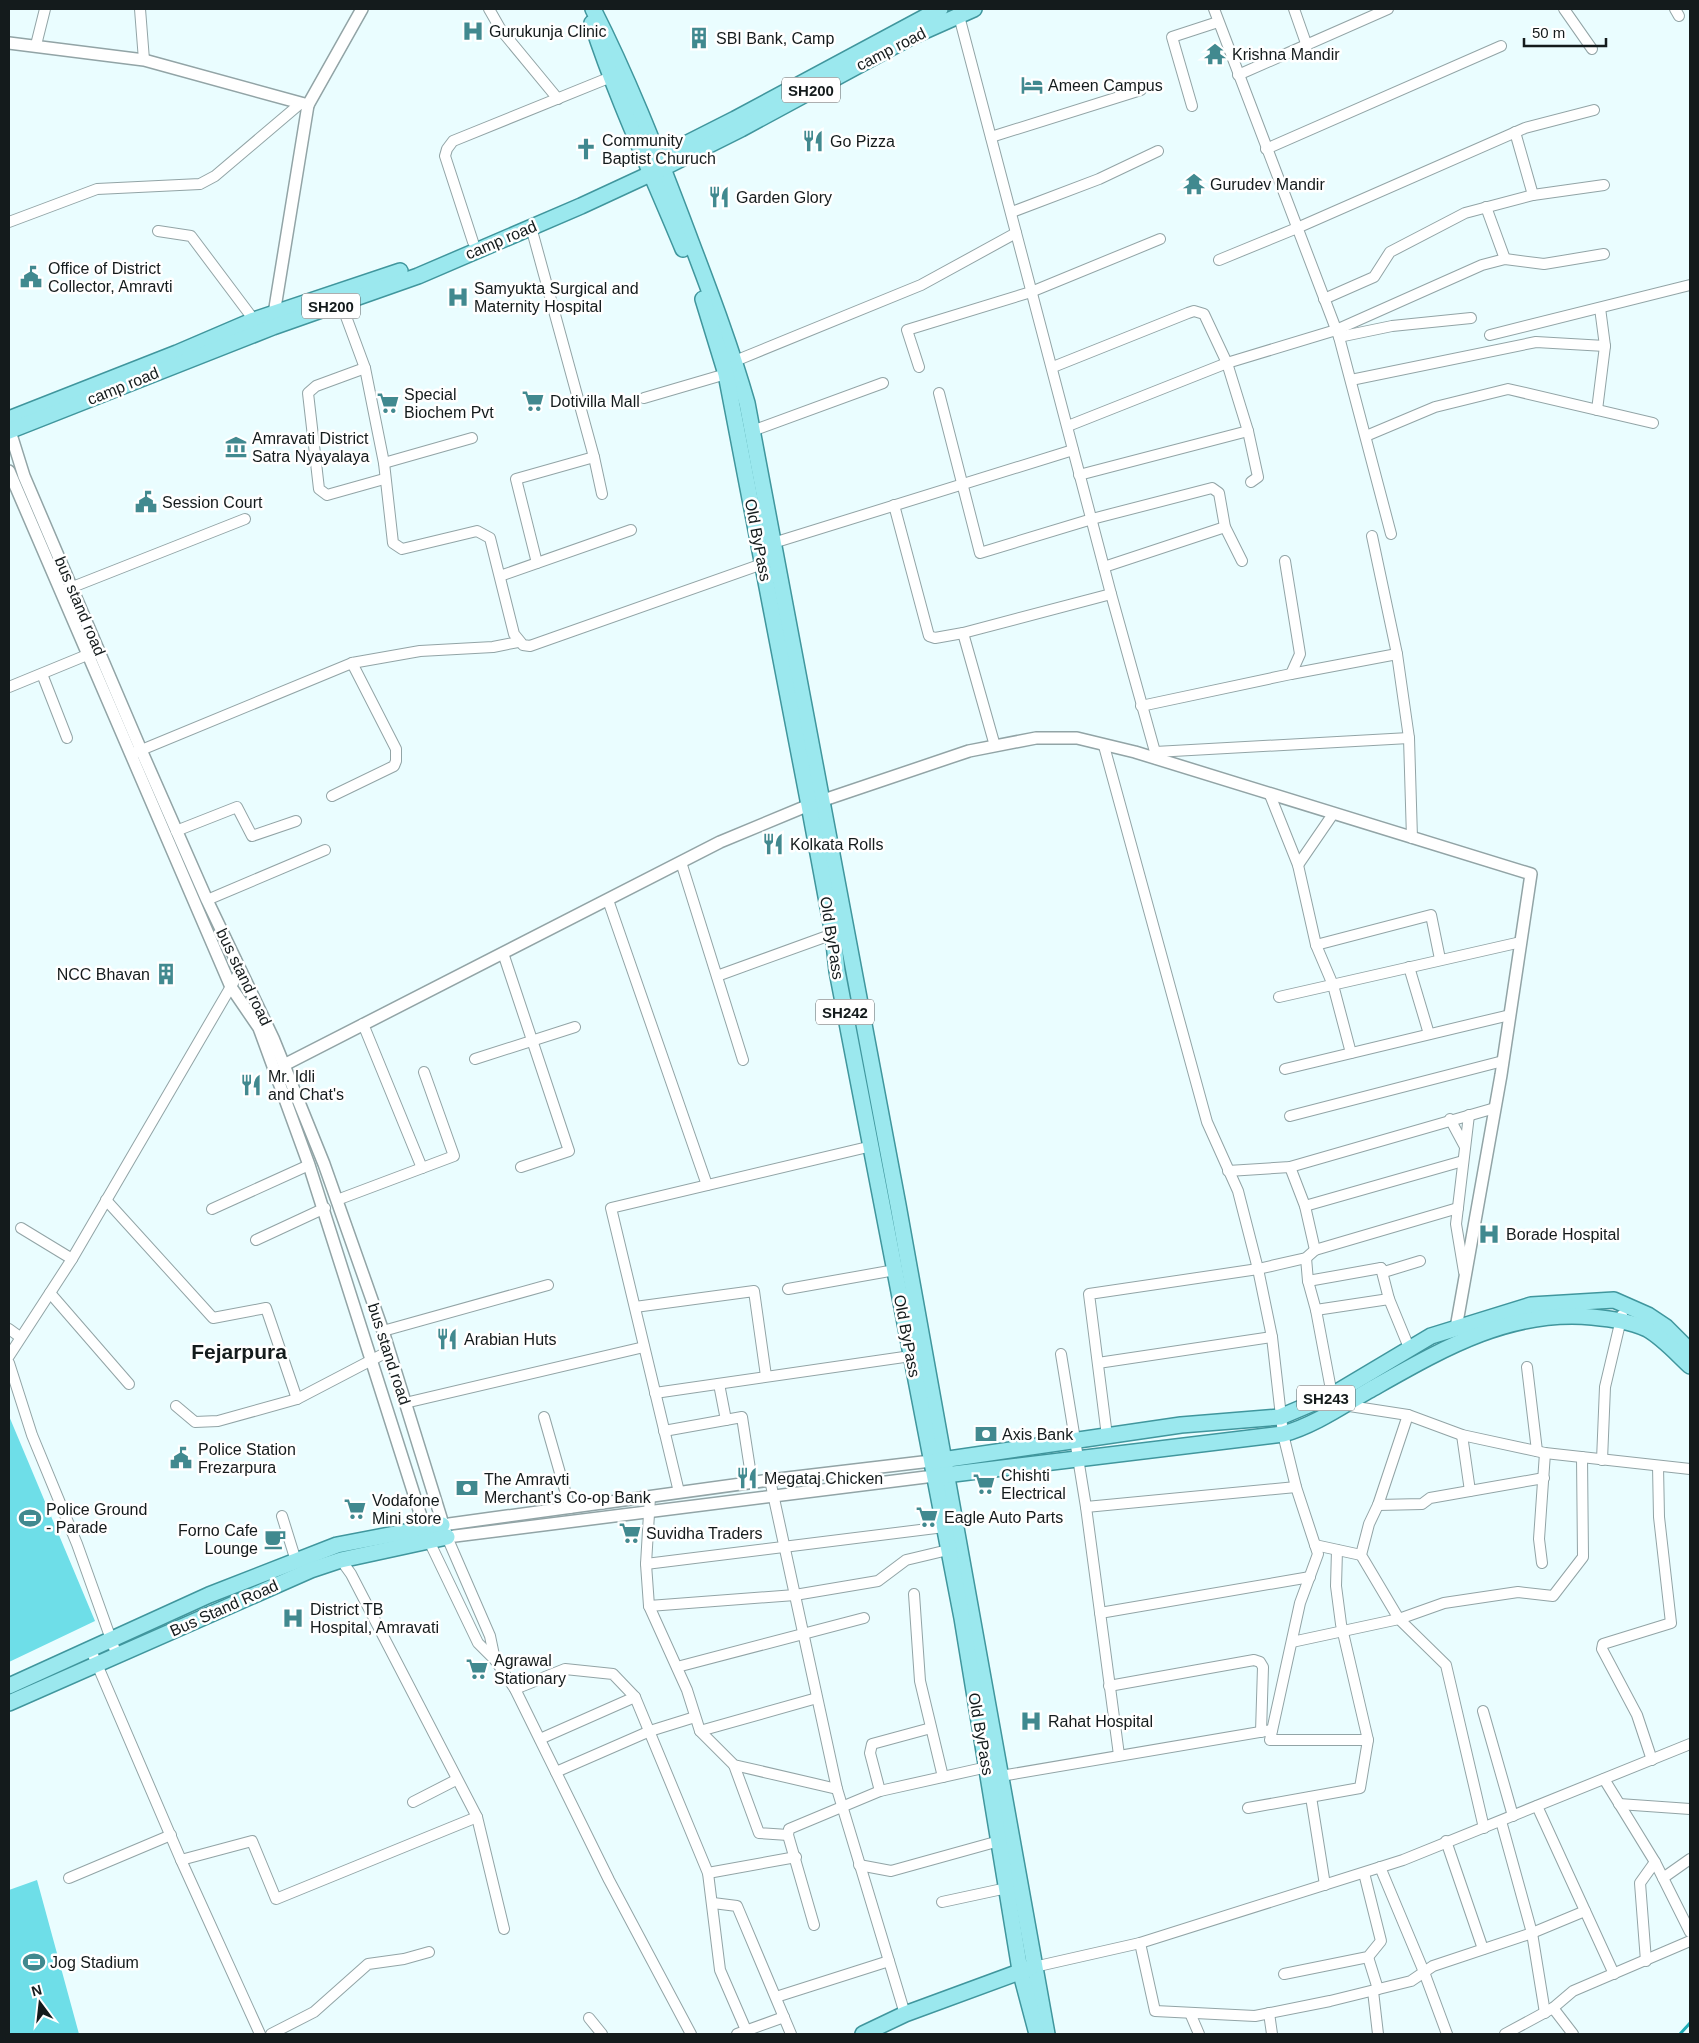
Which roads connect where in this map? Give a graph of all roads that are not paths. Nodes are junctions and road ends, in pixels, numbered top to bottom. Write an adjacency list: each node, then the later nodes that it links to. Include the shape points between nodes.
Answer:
1 (45, 9): 17 (street)
2 (140, 9): 21 (street)
3 (362, 9): 26 (street)
4 (489, 9): 25 (street, via 501,30)
5 (587, 9): 23 (main road, Old ByPass / SH242)
6 (593, 9): 33 (main road, via 613,48)
7 (940, 9): 33 (main road, camp road / SH200)
8 (974, 9): 14 (main road, camp road / SH200)
9 (1214, 9): 15 (street)
10 (1294, 9): 18 (street)
11 (1388, 9): 13 (street)
12 (1564, 9): 20 (street)
13 (1376, 11): 18 (street)
14 (959, 16): 30 (street); 33 (main road, camp road / SH200, via 911,37 741,129)
15 (1218, 22): 22 (street); 27 (street, via 1172,37)
16 (9, 43): 17 (street)
17 (36, 45): 21 (street)
18 (1307, 46): 22 (street)
19 (1501, 46): 31 (street)
20 (1592, 49)
21 (144, 60): 26 (street)
22 (1238, 75): 31 (street)
23 (611, 77): 25 (street); 33 (main road, Old ByPass / SH242)
24 (1141, 90): 30 (street)
25 (558, 99): 44 (street, via 453,142 446,149 445,156)
26 (304, 104): 38 (street, via 215,176 200,184 97,189); 55 (street)
27 (1192, 106)
28 (1594, 110): 29 (street)
29 (1515, 132): 35 (street); 40 (street)
30 (991, 137): 37 (street)
31 (1266, 150): 40 (street)
32 (1158, 151): 37 (street, via 1098,179)
33 (655, 166): 39 (main road, camp road / SH200); 44 (main road, camp road / SH200); 59 (main road); 64 (main road, Old ByPass / SH242)
34 (1604, 185): 35 (street)
35 (1533, 194): 36 (street)
36 (1486, 207): 46 (street); 50 (street, via 1466,213 1390,252 1374,277)
37 (1012, 212): 42 (street)
38 (9, 222)
39 (530, 227): 51 (main road, camp road / SH200, via 418,276); 78 (street)
40 (1297, 228): 47 (street); 50 (street)
41 (158, 231): 54 (street, via 192,236)
42 (1016, 233): 49 (street); 59 (street, via 921,285)
43 (1160, 239): 49 (street)
44 (474, 242): 55 (main road, camp road / SH200)
45 (1604, 254): 46 (street, via 1544,264)
46 (1505, 259): 56 (street, via 1482,265)
47 (1219, 260)
48 (1690, 284): 52 (street)
49 (1031, 292): 61 (street, via 907,330); 62 (street)
50 (1324, 299): 56 (street)
51 (342, 303): 55 (main road, camp road / SH200); 63 (street)
52 (1600, 308): 57 (street); 58 (street)
53 (1471, 318): 56 (street)
54 (254, 320): 55 (main road, camp road / SH200); 72 (main road, camp road / SH200)
55 (273, 320): 72 (main road, camp road / SH200)
56 (1337, 334): 60 (street); 65 (street)
57 (1490, 335)
58 (1605, 346): 65 (street, via 1536,342); 69 (street)
59 (734, 361): 73 (main road)
60 (1227, 363): 62 (street, via 1204,314 1194,311); 71 (street); 74 (street)
61 (919, 367)
62 (1053, 367): 71 (street)
63 (366, 368): 79 (street); 82 (street, via 316,386 308,393 319,489 327,495)
64 (726, 374): 68 (street); 93 (main road, Old ByPass / SH242)
65 (1351, 380): 75 (street)
66 (883, 383): 73 (street)
67 (939, 393): 84 (street)
68 (644, 398)
69 (1597, 410): 70 (street); 75 (street, via 1508,389 1435,407)
70 (1653, 423)
71 (1068, 426): 77 (street)
72 (9, 427): 100 (street, bus stand road, via 24,476)
73 (752, 431): 93 (main road)
74 (1248, 431): 81 (street); 83 (street, via 1258,477)
75 (1366, 436): 91 (street)
76 (472, 438): 79 (street)
77 (1073, 450): 81 (street); 84 (street)
78 (594, 457): 85 (street); 97 (street, via 516,479)
79 (384, 463): 82 (street)
80 (9, 471): 101 (street, bus stand road)
81 (1079, 475): 88 (street)
82 (384, 479): 99 (street, via 396,547 402,549 477,531 490,538)
83 (1251, 482)
84 (961, 484): 86 (street); 88 (street, via 980,553)
85 (602, 494)
86 (894, 505): 93 (street); 103 (street, via 929,636 935,638)
87 (244, 519): 100 (street)
88 (1092, 519): 89 (street, via 1212,488 1219,492); 98 (street)
89 (1225, 527): 94 (street); 98 (street)
90 (631, 530): 97 (street)
91 (1391, 534)
92 (1372, 536): 105 (street)
93 (766, 545): 96 (main road, Old ByPass / SH242)
94 (1242, 561)
95 (1285, 561): 109 (street, via 1300,654)
96 (769, 562): 104 (street, via 530,646); 120 (main road, Old ByPass / SH242)
97 (538, 564): 99 (street)
98 (1104, 567): 102 (street)
99 (500, 576): 104 (street)
100 (74, 588): 101 (street); 116 (street, bus stand road)
101 (59, 591): 106 (street, bus stand road)
102 (1111, 594): 103 (street); 111 (street)
103 (963, 633): 114 (street)
104 (518, 642): 107 (street, via 493,647 420,651)
105 (1397, 654): 109 (street); 113 (street)
106 (87, 655): 108 (street); 116 (street, bus stand road)
107 (352, 663): 116 (street); 119 (street, via 396,749 396,762 394,766)
108 (42, 674): 110 (street); 112 (street)
109 (1291, 674): 111 (street)
110 (9, 688)
111 (1141, 706): 117 (street)
112 (67, 738)
113 (1409, 738): 117 (street); 124 (street)
114 (995, 746): 115 (street, via 1036,738 1078,738); 120 (street, via 969,751)
115 (1104, 746): 117 (street); 165 (street, via 1207,1122)
116 (136, 752): 123 (street, bus stand road); 140 (street, bus stand road)
117 (1156, 756): 118 (street)
118 (1270, 795): 121 (street); 127 (street)
119 (332, 796)
120 (816, 803): 126 (street, via 720,842); 130 (main road, Old ByPass / SH242); 136 (main road)
121 (1333, 814): 124 (street); 127 (street)
122 (296, 822): 123 (street, via 252,836 238,807)
123 (176, 831): 128 (street, bus stand road)
124 (1412, 838): 131 (street, via 1531,874)
125 (325, 850): 128 (street)
126 (681, 862): 129 (street); 138 (street)
127 (1298, 864): 132 (street)
128 (207, 900): 137 (street, bus stand road)
129 (608, 900): 133 (street); 166 (street)
130 (833, 934): 136 (main road, Old ByPass / SH242); 138 (street)
131 (1521, 942): 134 (street); 142 (street)
132 (1316, 945): 134 (street, via 1431,915); 139 (street)
133 (503, 953): 143 (street); 146 (street)
134 (1440, 959): 135 (street)
135 (1409, 967): 139 (street); 145 (street)
136 (844, 968): 158 (main road, Old ByPass / SH242); 229 (main road, via 898,1205)
137 (240, 971): 140 (street); 151 (street, bus stand road)
138 (717, 976): 149 (street)
139 (1333, 985): 141 (street); 147 (street)
140 (231, 987): 161 (street, bus stand road, via 258,1028); 167 (street)
141 (1279, 997)
142 (1510, 1015): 145 (street); 150 (street)
143 (363, 1024): 151 (street); 163 (street)
144 (575, 1027): 146 (street)
145 (1429, 1034): 147 (street)
146 (532, 1041): 148 (street); 164 (street, via 569,1150)
147 (1350, 1053): 152 (street)
148 (476, 1059)
149 (743, 1060)
150 (1503, 1061): 154 (street); 156 (street)
151 (284, 1065): 168 (street, bus stand road)
152 (1285, 1069)
153 (424, 1072): 163 (street, via 454,1156)
154 (1495, 1108): 155 (street); 182 (street)
155 (1469, 1115): 157 (street); 159 (street)
156 (1290, 1116)
157 (1450, 1119): 159 (street); 162 (street)
158 (872, 1146): 166 (street); 181 (main road, Old ByPass / SH242)
159 (1465, 1148): 160 (street)
160 (1463, 1161): 169 (street); 171 (street)
161 (309, 1165): 170 (street, bus stand road); 172 (street)
162 (1290, 1167): 165 (street); 169 (street)
163 (422, 1168): 168 (street)
164 (521, 1168)
165 (1228, 1170): 180 (street, via 1238,1191)
166 (707, 1185): 189 (street, via 611,1208)
167 (106, 1200): 176 (street); 213 (street, via 213,1318 266,1308)
168 (337, 1200): 194 (street, bus stand road)
169 (1304, 1206): 175 (street)
170 (325, 1208): 174 (street); 204 (street, bus stand road)
171 (1458, 1208): 175 (street); 182 (street, via 1456,1224)
172 (212, 1209)
173 (21, 1228): 176 (street)
174 (256, 1240)
175 (1315, 1250): 177 (street)
176 (72, 1258): 186 (street)
177 (1306, 1258): 180 (street); 183 (street)
178 (1420, 1261): 179 (street, via 1384,1272)
179 (1381, 1268): 183 (street); 187 (street)
180 (1258, 1269): 196 (street); 206 (street, via 1089,1294)
181 (895, 1270): 185 (street); 203 (main road, Old ByPass / SH242)
182 (1465, 1278): 192 (street)
183 (1308, 1281): 190 (street)
184 (548, 1285): 194 (street)
185 (788, 1289)
186 (50, 1293): 195 (street); 210 (street)
187 (1389, 1299): 190 (street); 198 (street)
188 (1624, 1304): 191 (street); 192 (main road, SH243, via 1614,1300 1531,1305); 200 (main road, SH243, via 1666,1327)
189 (635, 1307): 197 (street); 209 (street, via 754,1291)
190 (1316, 1310): 214 (street)
191 (1620, 1320): 207 (main road, SH243, via 1656,1335); 214 (main road, SH243, via 1571,1315 1511,1323 1444,1348); 230 (street, via 1605,1387)
192 (1456, 1328): 198 (main road, SH243, via 1431,1336)
193 (9, 1329): 195 (street)
194 (384, 1331): 199 (street, bus stand road)
195 (20, 1337): 202 (street)
196 (1272, 1337): 206 (street); 219 (street)
197 (644, 1347): 212 (street); 215 (street)
198 (1410, 1350): 214 (main road, SH243)
199 (389, 1351): 204 (street); 215 (street, bus stand road)
200 (1690, 1351)
201 (1061, 1354): 225 (street)
202 (9, 1356)
203 (911, 1356): 209 (street); 229 (main road, Old ByPass / SH242)
204 (371, 1360): 213 (street); 249 (street, bus stand road)
205 (9, 1363): 268 (street, via 32,1435 73,1534)
206 (1098, 1363): 224 (street)
207 (1690, 1366)
208 (1527, 1367): 226 (street)
209 (766, 1376): 211 (street)
210 (129, 1384)
211 (719, 1384): 212 (street); 220 (street)
212 (655, 1393): 221 (street)
213 (297, 1399): 216 (street, via 206,1423 195,1422)
214 (1338, 1400): 217 (street); 219 (main road, SH243); 222 (main road, SH243, via 1299,1428)
215 (405, 1403): 248 (street, bus stand road)
216 (176, 1406)
217 (1408, 1415): 223 (street); 242 (street)
218 (544, 1417): 244 (street)
219 (1280, 1417): 222 (street); 224 (main road, SH243, via 1181,1425)
220 (726, 1420): 221 (street); 236 (street, via 742,1417)
221 (664, 1432): 239 (street)
222 (1284, 1434): 227 (main road, SH243); 237 (street)
223 (1462, 1435): 226 (street); 238 (street)
224 (1107, 1436): 225 (main road, SH243)
225 (1076, 1440): 227 (street); 229 (main road, SH243)
226 (1541, 1452): 228 (street); 234 (street)
227 (1079, 1457): 233 (main road, SH243); 243 (street)
228 (1582, 1457): 230 (street); 265 (street, via 1582,1556 1553,1596 1518,1592 1444,1603)
229 (937, 1460): 233 (main road, Old ByPass / SH242); 235 (street)
230 (1602, 1460): 231 (street)
231 (1658, 1466): 232 (street); 292 (street, via 1659,1517 1671,1623 1603,1644 1602,1650 1636,1715)
232 (1690, 1469)
233 (940, 1476): 240 (street); 247 (main road, Old ByPass / SH242); 294 (main road)
234 (1544, 1478): 238 (street); 257 (street, via 1539,1539)
235 (770, 1480): 236 (street); 240 (street)
236 (752, 1482): 239 (street)
237 (1296, 1487): 243 (street); 250 (street)
238 (1470, 1491): 242 (street, via 1430,1498 1422,1504)
239 (679, 1492): 241 (street)
240 (773, 1496): 245 (street); 251 (street)
241 (650, 1497): 244 (street); 245 (street)
242 (1378, 1506): 254 (street)
243 (1086, 1507): 263 (street)
244 (570, 1508): 248 (street)
245 (649, 1512): 248 (street); 258 (street)
246 (282, 1516): 256 (street)
247 (944, 1527): 251 (street); 252 (main road, Old ByPass / SH242)
248 (444, 1531): 249 (main road, Bus Stand Road); 272 (street, via 490,1636)
249 (427, 1534): 255 (main road, Bus Stand Road); 256 (main road, Bus Stand Road, via 337,1544); 272 (street, via 478,1644)
250 (1314, 1544): 253 (street); 259 (street, via 1318,1554)
251 (784, 1546): 258 (street); 261 (street)
252 (948, 1550): 261 (street, via 906,1560 878,1581); 294 (main road, Old ByPass / SH242)
253 (1337, 1550): 254 (street); 266 (street, via 1336,1586)
254 (1360, 1555): 265 (street)
255 (341, 1560): 271 (main road, Bus Stand Road, via 311,1570); 298 (street)
256 (296, 1561): 268 (main road, Bus Stand Road)
257 (1542, 1563)
258 (646, 1564): 262 (street)
259 (1310, 1577): 263 (street); 269 (street, via 1300,1603)
260 (914, 1594): 283 (street, via 920,1681)
261 (795, 1595): 262 (street); 267 (street)
262 (649, 1606): 274 (street)
263 (1100, 1614): 276 (street)
264 (864, 1618): 267 (street)
265 (1399, 1619): 266 (street); 311 (street, via 1446,1665)
266 (1342, 1630): 269 (street); 289 (street)
267 (803, 1634): 274 (street); 279 (street)
268 (110, 1638): 270 (main road, Bus Stand Road); 271 (street)
269 (1292, 1642): 284 (street)
270 (90, 1648): 273 (street); 275 (main road, Bus Stand Road)
271 (116, 1656): 273 (main road, Bus Stand Road)
272 (495, 1660): 277 (street)
273 (97, 1664): 280 (main road, Bus Stand Road); 312 (street)
274 (677, 1667): 282 (street)
275 (9, 1686)
276 (1109, 1686): 287 (street, via 1254,1660 1263,1667); 291 (street)
277 (516, 1689): 278 (street, via 565,1669 613,1674); 288 (street)
278 (635, 1697): 285 (street); 288 (street)
279 (817, 1698): 286 (street); 299 (street)
280 (9, 1703)
281 (1483, 1711): 308 (street)
282 (695, 1717): 285 (street); 286 (street)
283 (931, 1728): 296 (street); 300 (street, via 872,1744 870,1753)
284 (1272, 1730): 287 (street); 289 (street, via 1270,1740)
285 (650, 1731): 295 (street); 323 (street)
286 (700, 1731): 293 (street)
287 (1260, 1732): 291 (street)
288 (540, 1739): 295 (street)
289 (1368, 1740): 301 (street, via 1360,1788)
290 (1690, 1744): 292 (street)
291 (1119, 1755): 294 (street)
292 (1652, 1760): 297 (street)
293 (734, 1765): 299 (street); 313 (street, via 758,1833)
294 (996, 1769): 296 (street); 314 (main road, Old ByPass / SH242); 342 (main road)
295 (556, 1772): 359 (street)
296 (943, 1777): 300 (street)
297 (1604, 1779): 303 (street); 304 (street)
298 (456, 1780): 302 (street); 309 (street)
299 (836, 1789): 305 (street)
300 (880, 1791): 305 (street)
301 (1311, 1796): 306 (street); 326 (street)
302 (413, 1802)
303 (1619, 1804): 307 (street); 319 (street)
304 (1537, 1806): 308 (street); 330 (street)
305 (842, 1808): 313 (street, via 789,1828); 320 (street)
306 (1248, 1808)
307 (1690, 1809)
308 (1512, 1816): 310 (street)
309 (477, 1817): 318 (street, via 276,1899 252,1841); 332 (street)
310 (1501, 1821): 311 (street); 333 (street)
311 (1484, 1828): 315 (street)
312 (170, 1834): 318 (street); 324 (street)
313 (788, 1835): 316 (street)
314 (999, 1841): 320 (street, via 891,1871); 327 (main road, Old ByPass / SH242)
315 (1446, 1841): 321 (street); 337 (street)
316 (796, 1857): 323 (street); 331 (street)
317 (1690, 1859): 325 (street)
318 (181, 1860): 356 (street)
319 (1655, 1862): 325 (street); 341 (street, via 1640,1883)
320 (859, 1865): 340 (street)
321 (1380, 1867): 322 (street); 343 (street)
322 (1364, 1872): 326 (street); 339 (street, via 1381,1942)
323 (708, 1873): 329 (street)
324 (69, 1878)
325 (1663, 1878): 334 (street)
326 (1325, 1885): 336 (street)
327 (1007, 1888): 328 (street); 342 (main road, Old ByPass / SH242)
328 (942, 1902)
329 (713, 1903): 347 (street, via 737,1906); 354 (street, via 720,1970)
330 (1585, 1911): 333 (street); 345 (street)
331 (814, 1925)
332 (504, 1929)
333 (1532, 1932): 337 (street); 348 (street)
334 (1690, 1932)
335 (1690, 1941): 341 (street)
336 (1140, 1943): 342 (street); 349 (street, via 1155,2011)
337 (1483, 1949): 343 (street)
338 (428, 1952): 357 (street, via 368,1964 314,2012)
339 (1368, 1957): 344 (street); 346 (street)
340 (888, 1961): 347 (street); 351 (street)
341 (1646, 1961): 345 (street)
342 (1027, 1968): 351 (main road); 362 (main road, Old ByPass / SH242); 363 (main road)
343 (1424, 1972): 346 (street, via 1411,1981); 367 (street)
344 (1284, 1974)
345 (1614, 1974): 348 (street, via 1573,1991)
346 (1376, 1990): 350 (street); 366 (street)
347 (776, 1997): 352 (street)
348 (1549, 2010): 355 (street); 368 (street)
349 (1190, 2013): 350 (street, via 1255,2016); 364 (street)
350 (1268, 2013): 365 (street)
351 (905, 2014): 361 (main road)
352 (784, 2017): 354 (street); 360 (street)
353 (589, 2018): 358 (street)
354 (742, 2032)
355 (1509, 2033)
356 (260, 2034)
357 (271, 2034)
358 (602, 2034)
359 (691, 2034)
360 (791, 2034)
361 (863, 2034)
362 (1037, 2034)
363 (1047, 2034)
364 (1199, 2034)
365 (1272, 2034)
366 (1378, 2034)
367 (1447, 2034)
368 (1573, 2034)

